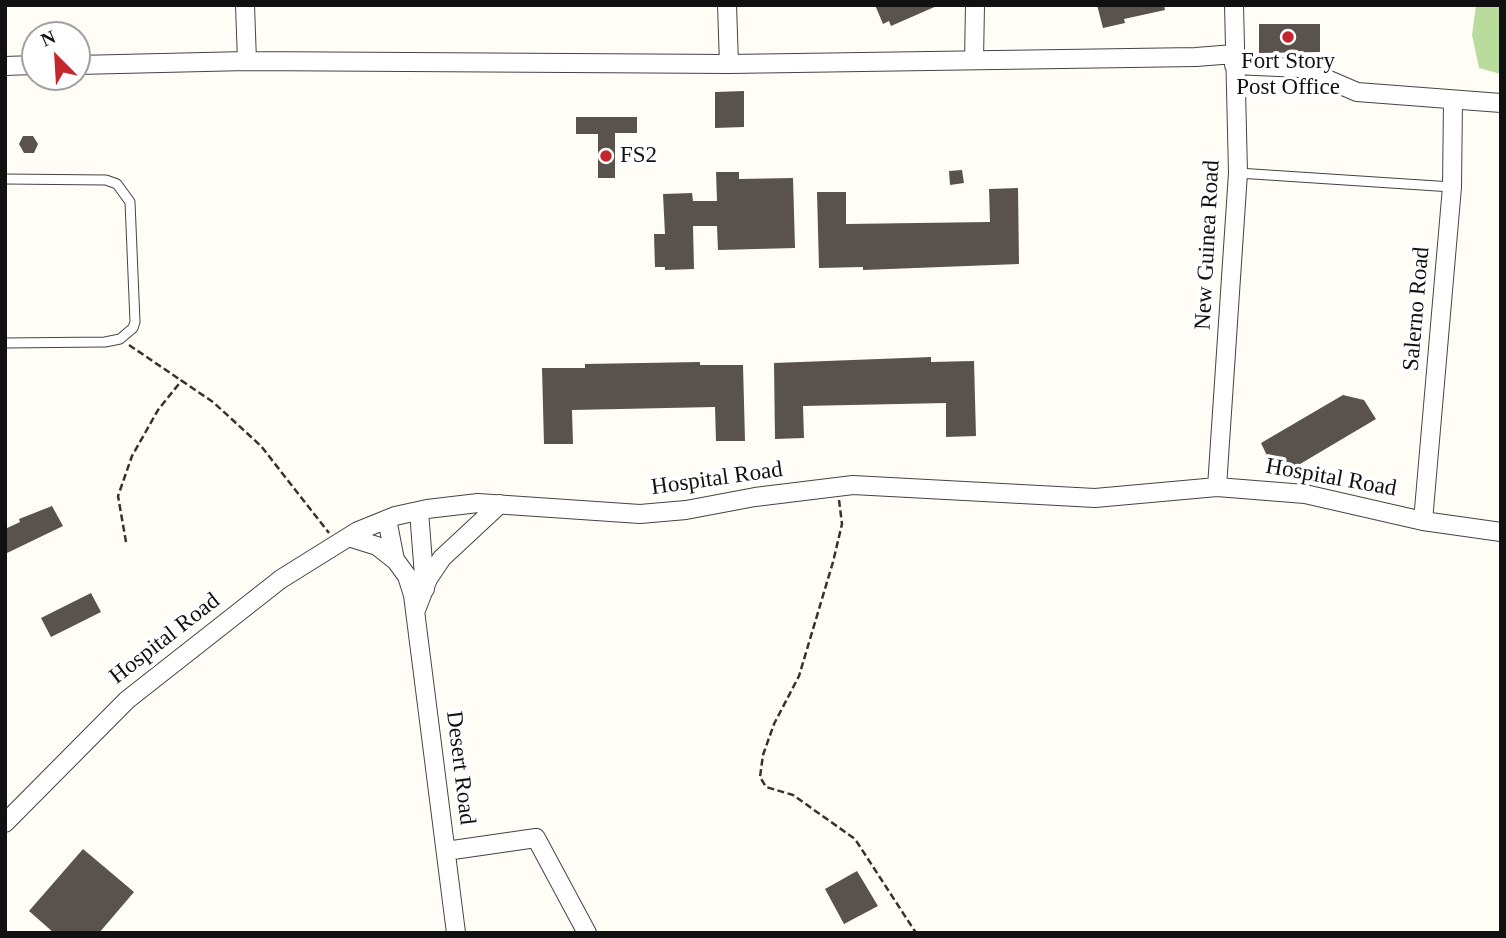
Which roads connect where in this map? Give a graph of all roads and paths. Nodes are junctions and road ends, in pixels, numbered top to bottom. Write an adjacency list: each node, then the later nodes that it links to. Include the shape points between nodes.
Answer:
1 (245, 5): 7 (street)
2 (727, 5): 8 (street)
3 (975, 5): 5 (street)
4 (1234, 5): 6 (street, New Guinea Road)
5 (974, 60): 6 (street); 8 (street)
6 (1234, 60): 10 (street, via 1301,68 1357,92); 12 (street, New Guinea Road)
7 (247, 61): 8 (street); 9 (street)
8 (729, 64)
9 (91, 65)
10 (1454, 101): 11 (street); 14 (street, Salerno Road)
11 (1501, 103)
12 (1238, 173): 14 (lane); 19 (street, New Guinea Road)
13 (5, 179): 15 (lane, via 106,180 124,192 130,202 135,322)
14 (1452, 187): 23 (street, Salerno Road)
15 (120, 339): 16 (lane); 17 (path)
16 (5, 343)
17 (182, 380): 25 (path, via 261,446); 26 (path, via 158,410 128,466 118,496)
18 (838, 487): 19 (street, Hospital Road, via 1095,498); 20 (street, Hospital Road, via 640,514); 34 (path, via 842,524 833,562 799,676 763,755 761,777 766,788 793,795 855,839)
19 (1217, 487): 23 (street, Hospital Road, via 1305,494)
20 (500, 504): 21 (street, Hospital Road); 28 (street, via 442,558)
21 (419, 511): 22 (street, Hospital Road); 28 (street)
22 (387, 519): 25 (street, Hospital Road); 27 (street, Desert Road)
23 (1423, 521): 24 (street, Hospital Road)
24 (1501, 532)
25 (343, 540): 27 (street, via 377,546); 30 (street, Hospital Road, via 281,579 127,700)
26 (125, 542)
27 (395, 560): 29 (street, Desert Road, via 407,576)
28 (425, 589): 29 (street)
29 (416, 610): 31 (street, Desert Road)
30 (5, 823)
31 (446, 850): 32 (street, Desert Road); 33 (street, via 536,838)
32 (456, 933)
33 (587, 933)
34 (916, 933)

